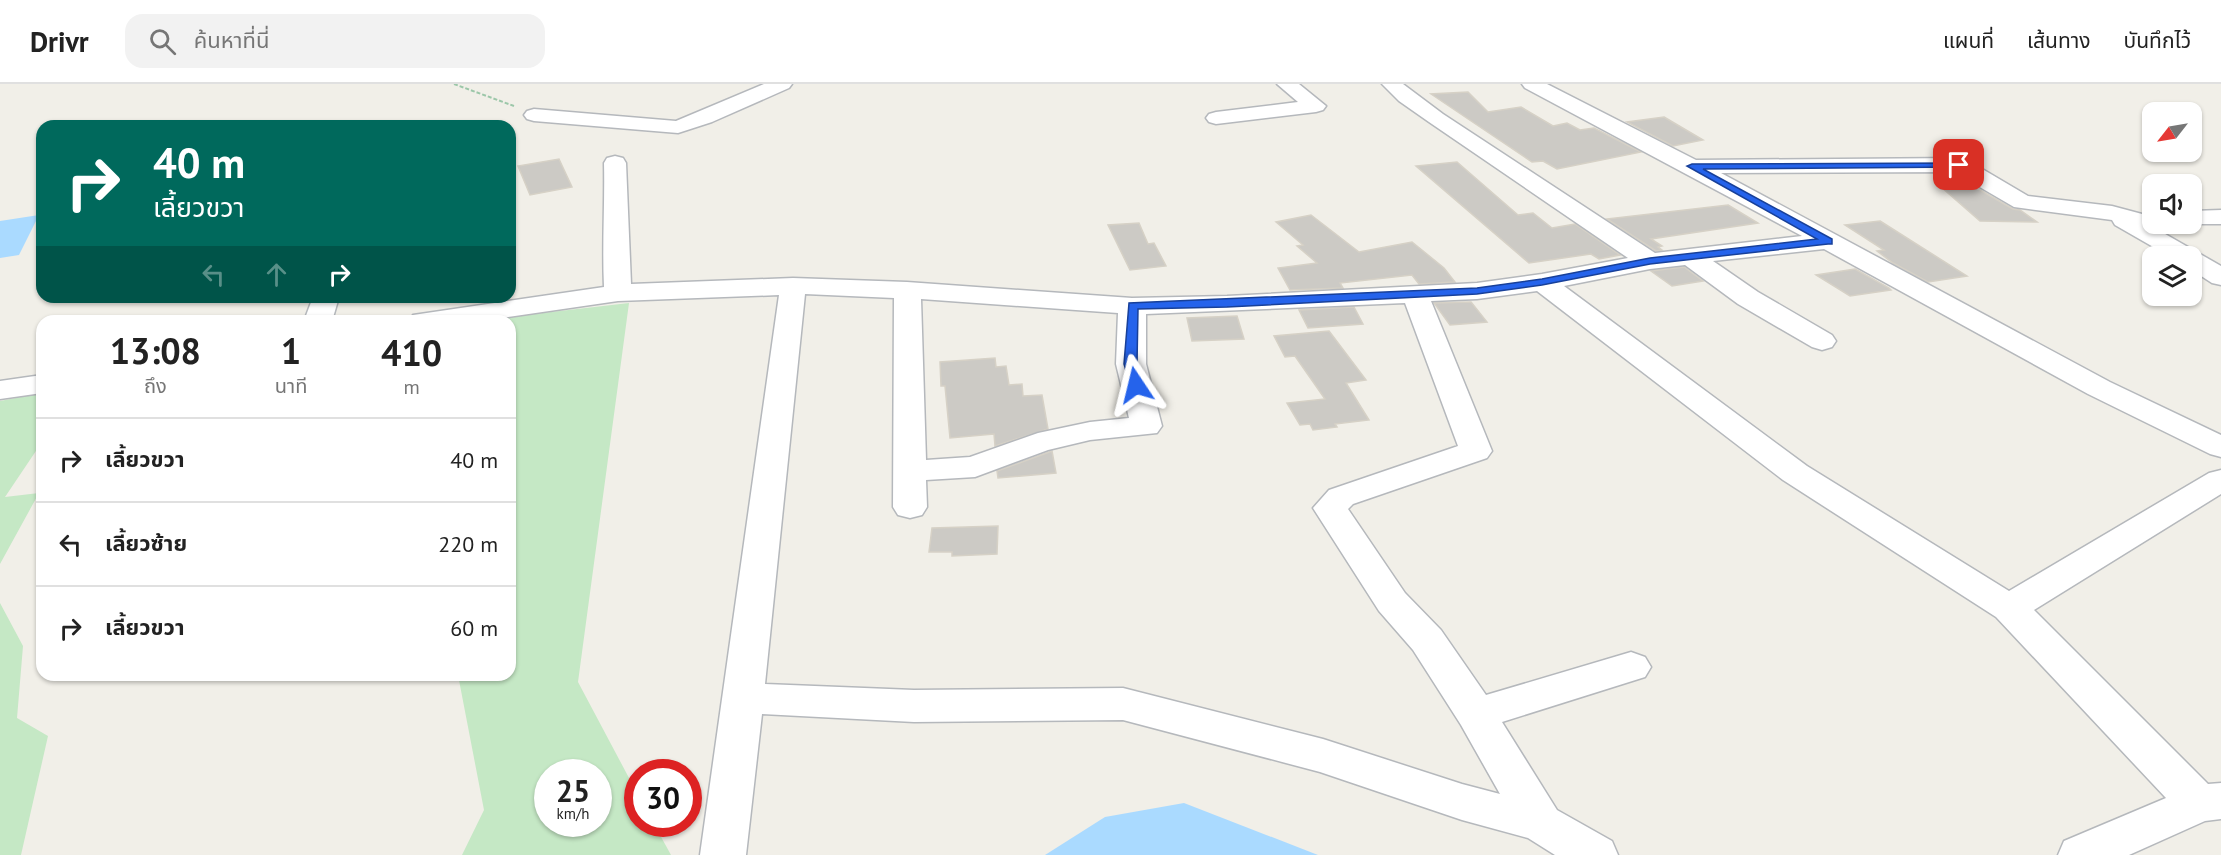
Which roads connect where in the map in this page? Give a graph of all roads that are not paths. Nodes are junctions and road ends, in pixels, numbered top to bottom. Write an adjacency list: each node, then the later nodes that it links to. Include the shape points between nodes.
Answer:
1 (782, 84): 5 (street, via 678,127)
2 (1287, 84): 6 (street, via 1317,106)
3 (1392, 84): 16 (street, via 1436,118)
4 (1532, 84): 8 (street)
5 (534, 115)
6 (1216, 118)
7 (615, 164): 22 (street)
8 (1692, 166): 9 (street, via 1959,165 2022,202); 13 (street)
9 (2112, 213): 12 (street); 14 (street)
10 (2221, 217): 11 (street)
11 (2202, 218)
12 (2142, 221)
13 (1828, 241): 15 (street); 29 (street, via 2099,388)
14 (2169, 246)
15 (1689, 256): 16 (street); 26 (street, via 1748,298)
16 (1650, 261): 19 (street)
17 (2202, 266): 18 (street)
18 (2221, 277)
19 (1542, 282): 23 (street); 33 (street, via 1795,473)
20 (792, 286): 21 (street); 22 (street); 35 (street)
21 (907, 291): 24 (street); 30 (street)
22 (618, 293): 25 (street)
23 (1415, 294): 24 (street); 36 (street, via 1476,451 1341,497 1330,508 1392,602 1427,640)
24 (1132, 306): 30 (street, via 1131,364 1146,426 1090,431 1038,443 975,467)
25 (465, 315)
26 (1822, 341)
27 (36, 385): 28 (street)
28 (0, 390)
29 (2221, 447)
30 (910, 471): 32 (street)
31 (2221, 480): 33 (street)
32 (910, 507)
33 (2009, 608): 37 (street)
34 (1631, 667): 36 (street)
35 (742, 699): 38 (street, via 914,705 1123,704 1323,756 1462,802); 39 (street)
36 (1476, 714): 38 (street)
37 (2210, 802): 41 (street)
38 (1541, 823): 40 (street)
39 (723, 855)
40 (1595, 855)
41 (2081, 855)

